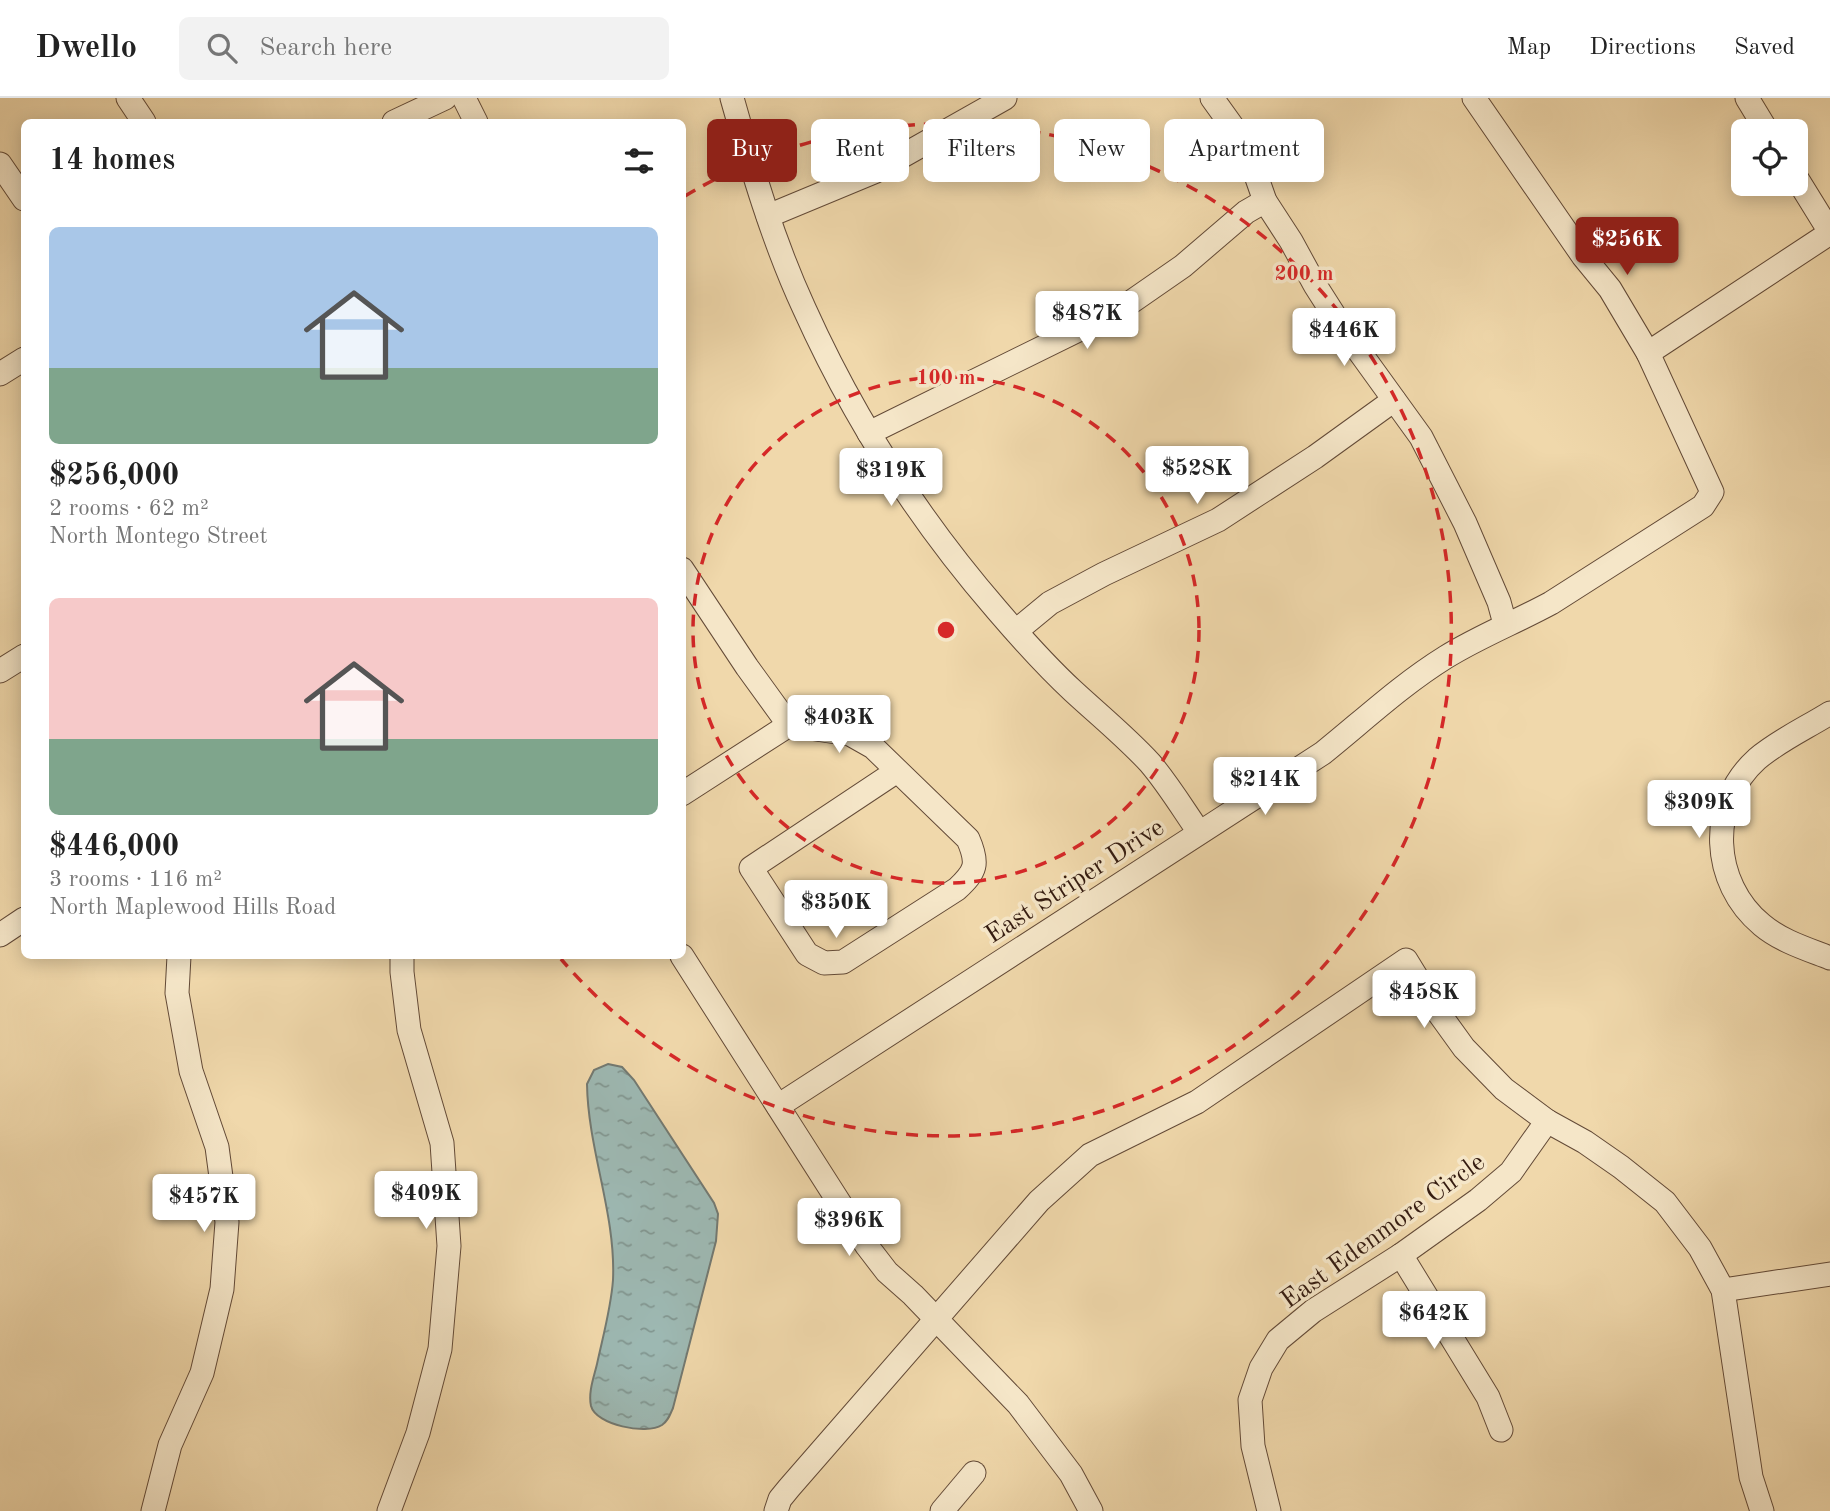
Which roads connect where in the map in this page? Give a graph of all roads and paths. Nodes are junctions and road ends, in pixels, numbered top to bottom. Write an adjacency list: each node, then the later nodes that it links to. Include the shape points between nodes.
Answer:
1 (128, 98): 9 (street)
2 (445, 98): 10 (street)
3 (464, 98): 11 (street)
4 (732, 98): 17 (street)
5 (1006, 98): 17 (street, via 874,172)
6 (1212, 98): 16 (street, via 1245,144)
7 (1474, 98): 19 (street, via 1610,289)
8 (1747, 98): 12 (street)
9 (142, 119)
10 (400, 119)
11 (474, 119)
12 (1760, 119)
13 (0, 164): 14 (street)
14 (21, 195)
15 (1808, 196): 18 (street)
16 (1265, 201): 22 (street, via 1343,329); 23 (street, via 1121,309)
17 (768, 216): 23 (street, via 803,306)
18 (1830, 233): 19 (street)
19 (1648, 353): 25 (street, East Striper Drive, via 1712,492 1703,506 1679,522 1551,603)
20 (21, 361): 21 (street)
21 (0, 374)
22 (1394, 400): 25 (street, via 1444,480); 26 (street, via 1218,520 1060,597)
23 (869, 433): 26 (street, via 952,556)
24 (686, 575): 30 (street)
25 (1505, 624): 33 (street, East Striper Drive, via 1435,664 1324,753)
26 (1016, 631): 33 (street, via 1152,765)
27 (21, 658): 28 (street)
28 (0, 671)
29 (1830, 713): 36 (street, via 1746,771 1729,799 1721,832 1726,872 1747,911 1783,938)
30 (789, 725): 31 (street, via 850,734 873,747); 32 (street)
31 (897, 771): 31 (street, via 968,839 975,856 971,876 843,962 824,963 807,954 751,868)
32 (686, 791)
33 (1199, 832): 40 (street, East Striper Drive)
34 (21, 921): 35 (street)
35 (0, 935)
36 (1830, 958)
37 (179, 959): 48 (street, via 177,993 188,1058 217,1147 227,1222 222,1289 202,1373 170,1445)
38 (402, 959): 49 (street, via 409,1030 442,1143 449,1246 440,1349 418,1433)
39 (684, 959): 40 (street)
40 (778, 1106): 45 (street, via 867,1246)
41 (1547, 1121): 42 (street, East Edenmore Circle, via 1511,1172); 44 (street, via 1585,1142 1665,1202 1700,1248); 45 (street, via 1504,1089 1464,1048 1406,960 1197,1102 1090,1155 1039,1201)
42 (1401, 1255): 46 (street, via 1488,1397); 53 (street, East Edenmore Circle, via 1313,1311 1279,1340 1261,1368 1250,1400 1253,1446)
43 (1830, 1274): 44 (street)
44 (1723, 1290): 54 (street, via 1751,1477)
45 (935, 1320): 50 (street, via 789,1488); 52 (street, via 1018,1404 1071,1474)
46 (1501, 1430)
47 (974, 1473): 51 (street)
48 (153, 1511)
49 (389, 1511)
50 (776, 1511)
51 (942, 1511)
52 (1091, 1511)
53 (1269, 1511)
54 (1762, 1511)

